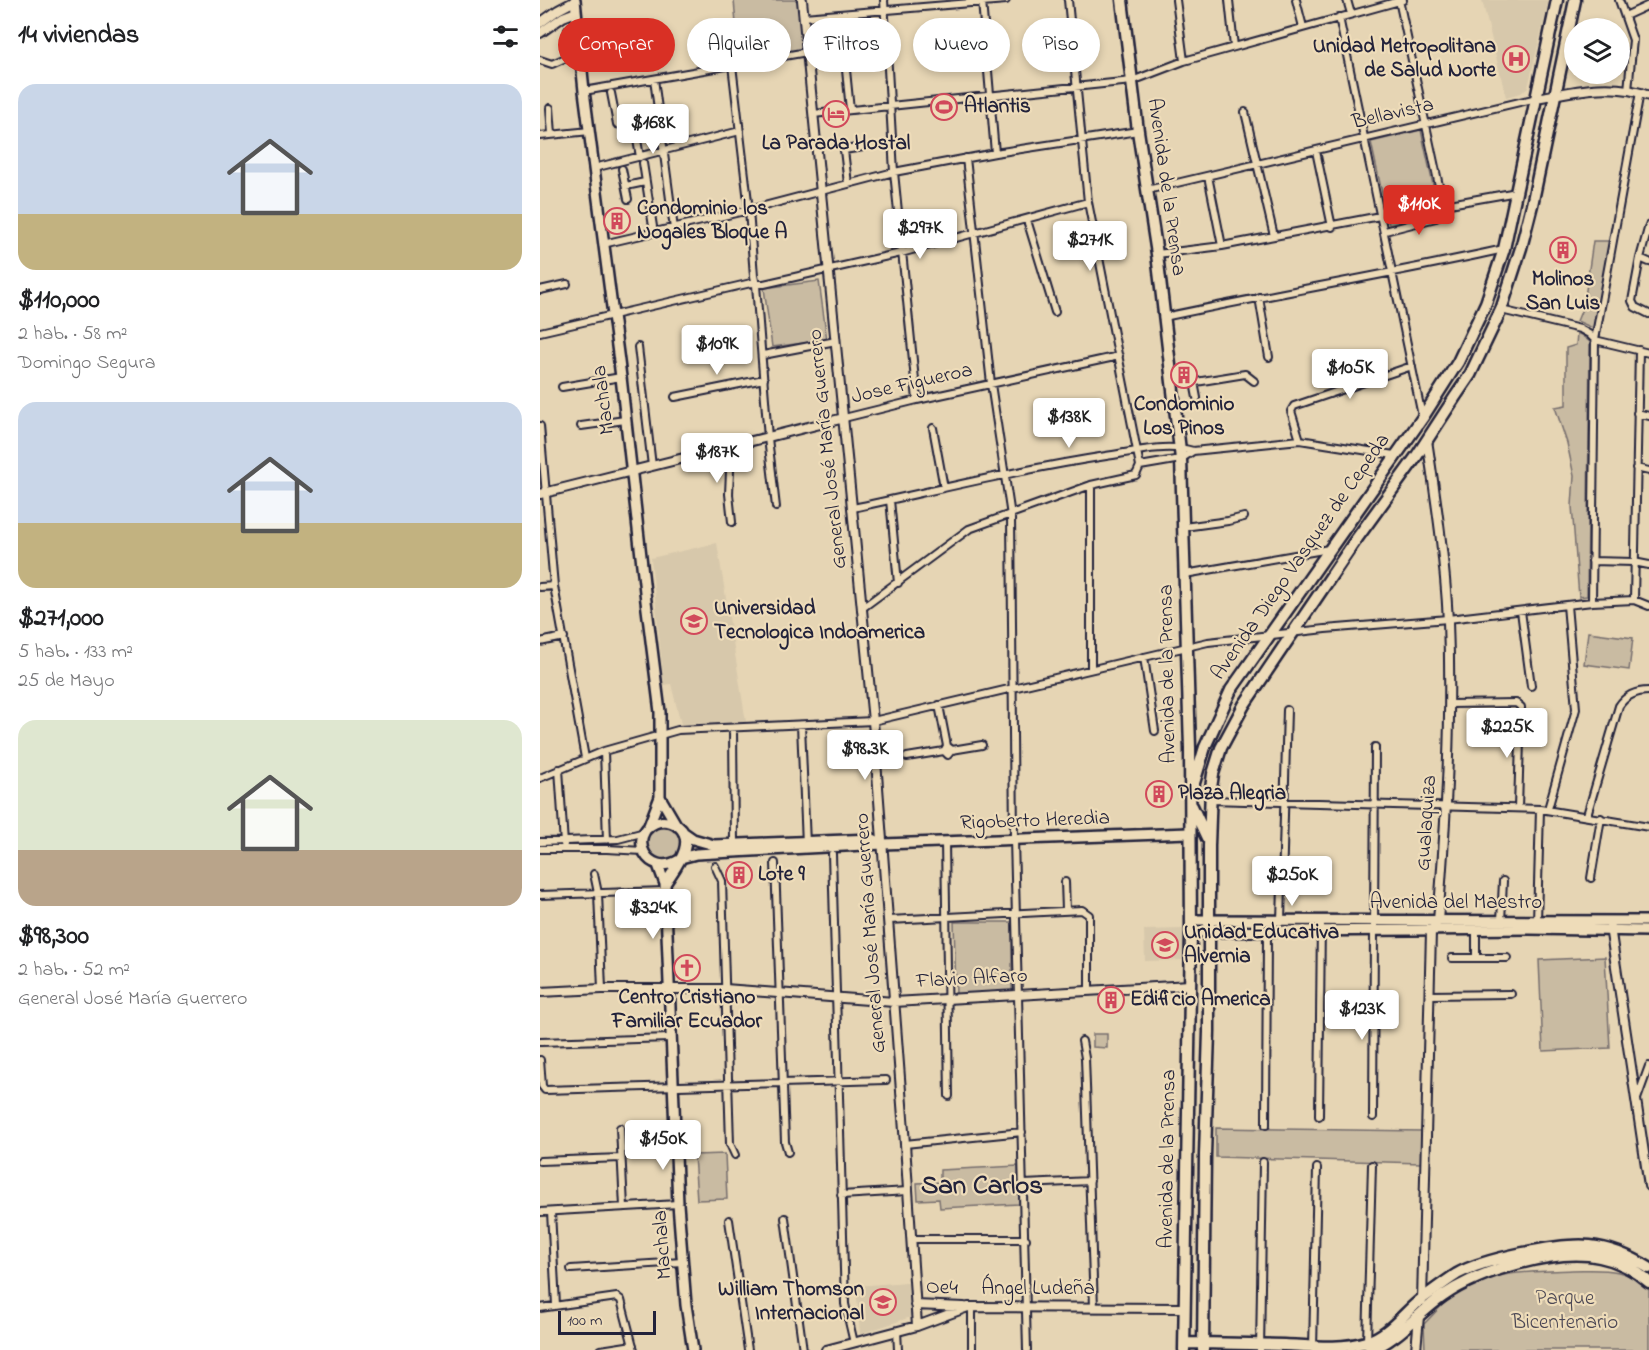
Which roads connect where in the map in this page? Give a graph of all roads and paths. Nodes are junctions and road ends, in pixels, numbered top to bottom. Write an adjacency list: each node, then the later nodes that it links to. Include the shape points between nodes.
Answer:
1 (802, 0): 21 (street, General José María Guerrero)
2 (884, 0): 17 (street)
3 (1006, 0): 15 (street)
4 (1068, 0): 36 (street)
5 (1122, 0): 35 (main road, Avenida de la Prensa)
6 (1176, 0): 29 (street)
7 (1228, 0): 26 (street)
8 (1296, 0): 24 (street)
9 (1347, 0): 19 (street)
10 (1400, 0): 19 (street); 50 (street)
11 (1557, 0): 44 (main road, Avenida Diego Vasquez de Cepeda)
12 (1575, 0): 42 (main road, Avenida Diego Vasquez de Cepeda)
13 (1619, 0): 20 (street)
14 (575, 1): 18 (main road, Machala); 23 (street)
15 (982, 1): 17 (street); 41 (street)
16 (1649, 4): 20 (street)
17 (885, 10): 21 (street); 45 (street)
18 (576, 12): 25 (street); 38 (main road, Machala)
19 (1351, 14): 22 (street)
20 (1625, 16): 37 (street, via 1633,49)
21 (804, 17)
22 (1339, 17): 24 (street); 57 (street)
23 (540, 23)
24 (1303, 27): 26 (street)
25 (540, 33)
26 (1234, 46): 29 (street)
27 (540, 60): 28 (street, via 552,64)
28 (558, 61)
29 (1184, 61): 35 (street)
30 (696, 72): 34 (street)
31 (733, 72): 52 (street)
32 (809, 72): 49 (street, General José María Guerrero)
33 (846, 72): 47 (street)
34 (654, 79): 38 (street); 59 (street)
35 (1132, 81): 36 (street); 53 (main road, Avenida de la Prensa)
36 (1077, 87): 41 (street); 56 (street)
37 (1628, 90): 39 (street, Bellavista); 42 (street, Bellavista, via 1595,88)
38 (584, 91): 51 (main road, Machala)
39 (1640, 92): 43 (street, Bellavista); 107 (street)
40 (611, 93): 63 (street, via 617,124 635,128)
41 (990, 95): 45 (street); 61 (street)
42 (1557, 95): 44 (street, Bellavista); 101 (main road, Avenida Diego Vasquez de Cepeda, via 1521,248)
43 (1649, 96)
44 (1538, 98): 50 (street, Bellavista); 74 (main road, Avenida Diego Vasquez de Cepeda)
45 (890, 106): 47 (street); 67 (street)
46 (550, 108): 54 (street)
47 (850, 110): 49 (street)
48 (1245, 112): 64 (street)
49 (813, 114): 72 (street, General José María Guerrero)
50 (1427, 125): 57 (street, Bellavista); 77 (street)
51 (590, 131): 54 (street); 65 (main road, Machala)
52 (740, 131): 59 (street); 78 (street)
53 (1138, 131): 56 (street); 73 (main road, Avenida de la Prensa)
54 (552, 134): 55 (street)
55 (540, 136)
56 (1082, 138): 61 (street); 76 (street)
57 (1364, 140): 60 (street, Bellavista); 79 (street)
58 (863, 147): 70 (street, via 844,150)
59 (664, 150): 63 (street); 83 (street)
60 (1316, 151): 64 (street, Bellavista); 82 (street)
61 (995, 153): 62 (street)
62 (966, 158): 67 (street); 86 (street)
63 (641, 160): 65 (street); 69 (street)
64 (1258, 165): 68 (street, Bellavista); 87 (street)
65 (594, 168): 88 (main road, Machala)
66 (622, 169): 71 (street)
67 (894, 172): 70 (street); 91 (street)
68 (1208, 176): 73 (street, Bellavista); 89 (street)
69 (645, 182): 71 (street); 85 (street)
70 (848, 184): 72 (street)
71 (626, 186): 75 (street)
72 (821, 190): 78 (street); 95 (street, General José María Guerrero)
73 (1147, 190): 92 (main road, Avenida de la Prensa)
74 (1517, 191): 77 (street); 90 (main road, Avenida Diego Vasquez de Cepeda)
75 (628, 199)
76 (1088, 202): 80 (street); 113 (street)
77 (1444, 205): 84 (street, via 1436,218)
78 (749, 210): 83 (street); 98 (street)
79 (1380, 216): 82 (street); 84 (street)
80 (1027, 220): 86 (street); 102 (street)
81 (1649, 225): 93 (street)
82 (1332, 227): 87 (street)
83 (674, 229): 85 (street)
84 (1385, 231): 96 (street)
85 (654, 233): 88 (street)
86 (975, 234): 91 (street); 119 (street)
87 (1274, 236): 89 (street)
88 (603, 244): 104 (main road, Machala)
89 (1222, 246): 92 (street)
90 (1504, 249): 96 (street); 126 (main road, Avenida Diego Vasquez de Cepeda, via 1486,303 1458,362)
91 (902, 253): 95 (street); 123 (street)
92 (1157, 254): 105 (main road, Avenida de la Prensa)
93 (1640, 258): 94 (street); 103 (street, via 1632,301)
94 (1649, 262)
95 (829, 268): 98 (street); 108 (street, General José María Guerrero)
96 (1394, 273): 100 (street); 115 (street)
97 (567, 284): 99 (street)
98 (756, 285): 104 (street); 112 (street)
99 (540, 290)
100 (1258, 297): 105 (street); 114 (street)
101 (1501, 310): 107 (street, via 1580,329); 134 (main road, Avenida Diego Vasquez de Cepeda, via 1470,375)
102 (1055, 312)
103 (1649, 314)
104 (612, 315): 106 (street); 116 (main road, Machala)
105 (1164, 317): 138 (main road, Avenida de la Prensa, via 1176,384)
106 (540, 330)
107 (1594, 340): 110 (street); 157 (street)
108 (836, 341): 112 (street); 127 (street, General José María Guerrero)
109 (638, 346): 140 (street)
110 (1639, 350): 111 (street); 124 (street)
111 (1649, 353)
112 (763, 355): 117 (street)
113 (1119, 356): 119 (street, Jose Figueroa); 136 (street)
114 (1269, 357)
115 (1412, 366): 126 (street); 133 (street, via 1294,406 1291,411)
116 (621, 377): 120 (street); 128 (main road, Machala)
117 (764, 379): 121 (street); 132 (street)
118 (1254, 381): 122 (street, via 1245,374 1192,382)
119 (991, 384): 123 (street, Jose Figueroa); 145 (street)
120 (562, 387)
121 (675, 397)
122 (1197, 398)
123 (916, 400): 127 (street, Jose Figueroa)
124 (1637, 413): 125 (street); 142 (street)
125 (1649, 416)
126 (1423, 417): 139 (main road, Avenida Diego Vasquez de Cepeda)
127 (844, 418): 132 (street, Jose Figueroa); 151 (street, General José María Guerrero)
128 (625, 420): 130 (street); 143 (main road, Machala)
129 (540, 426): 148 (street)
130 (581, 426)
131 (933, 428): 147 (street)
132 (768, 438): 135 (street, Jose Figueroa); 150 (street)
133 (1300, 440): 137 (street); 139 (street)
134 (1427, 440): 170 (street, Gualaquiza); 171 (main road, Avenida Diego Vasquez de Cepeda)
135 (731, 447): 140 (street, Jose Figueroa); 154 (street)
136 (1138, 451): 138 (street); 141 (street); 145 (street)
137 (1193, 451): 138 (street); 138 (street)
138 (1181, 454): 141 (street); 155 (main road, Avenida de la Prensa)
139 (1394, 455): 156 (main road, Avenida Diego Vasquez de Cepeda)
140 (652, 466): 143 (street, Jose Figueroa)
141 (1140, 466): 146 (street, via 1136,475)
142 (1636, 468): 144 (street); 158 (street)
143 (631, 471): 148 (street, Jose Figueroa); 188 (main road, Machala)
144 (1649, 471)
145 (1005, 474): 147 (street); 152 (street)
146 (1091, 485): 152 (street); 177 (street)
147 (944, 488): 149 (street)
148 (542, 493): 162 (street)
149 (890, 500): 151 (street); 161 (street)
150 (776, 507)
151 (853, 508): 168 (street, General José María Guerrero)
152 (1011, 516): 161 (street, via 969,530); 179 (street)
153 (1244, 517): 155 (street)
154 (732, 522)
155 (1184, 527): 160 (main road, Avenida de la Prensa)
156 (1332, 548): 160 (street); 172 (main road, Avenida Diego Vasquez de Cepeda)
157 (1592, 561): 158 (street); 165 (street)
158 (1634, 562): 159 (street); 164 (street)
159 (1649, 565)
160 (1185, 574): 175 (main road, Avenida de la Prensa)
161 (898, 583): 168 (street)
162 (554, 586): 163 (street); 173 (street)
163 (540, 587)
164 (1634, 600): 165 (street); 167 (street)
165 (1592, 602): 166 (street)
166 (1567, 605): 169 (street); 207 (street, via 1576,709)
167 (1649, 606)
168 (861, 609): 184 (street, General José María Guerrero)
169 (1521, 611): 170 (street); 178 (street)
170 (1448, 620): 171 (street); 181 (street, Gualaquiza)
171 (1293, 632): 172 (street); 201 (main road, Avenida Diego Vasquez de Cepeda, via 1244,705 1221,748)
172 (1268, 635): 175 (street); 190 (main road, Avenida Diego Vasquez de Cepeda, via 1231,690)
173 (564, 637): 174 (street); 196 (street)
174 (540, 642)
175 (1187, 646): 176 (street); 192 (main road, Avenida de la Prensa)
176 (1144, 657): 177 (street); 187 (street)
177 (1091, 668): 179 (street)
178 (1531, 686)
179 (1014, 687): 182 (street); 215 (street)
180 (1649, 691): 208 (street, via 1632,694 1619,706)
181 (1450, 704): 204 (street, Gualaquiza); 205 (street, via 1521,707)
182 (939, 705): 184 (street); 193 (street)
183 (1287, 710): 202 (street)
184 (873, 721): 185 (street); 220 (street, General José María Guerrero)
185 (801, 725): 186 (street); 222 (street)
186 (733, 728): 188 (street, via 678,730); 219 (street)
187 (1155, 731)
188 (660, 735): 194 (street); 199 (main road, Machala)
189 (982, 745): 193 (street)
190 (1205, 747): 192 (main road, via 1196,751); 200 (main road, Avenida Diego Vasquez de Cepeda)
191 (1375, 747): 203 (street)
192 (1190, 748): 200 (main road, Avenida de la Prensa)
193 (947, 749): 195 (street)
194 (604, 751): 196 (street); 216 (street)
195 (908, 757)
196 (585, 758): 197 (street)
197 (559, 770): 198 (street); 221 (street)
198 (540, 777)
199 (660, 797): 212 (main road); 213 (main road, Machala)
200 (1190, 800): 209 (main road, Avenida de la Prensa)
201 (1210, 800): 202 (street); 223 (main road, Avenida de la Prensa)
202 (1284, 803): 203 (street); 244 (street)
203 (1374, 805): 204 (street); 245 (street)
204 (1447, 806): 205 (street); 246 (street, Gualaquiza)
205 (1518, 808): 206 (street)
206 (1540, 808): 207 (street); 248 (street)
207 (1548, 809): 208 (street)
208 (1587, 815): 210 (street)
209 (1193, 816): 214 (main road, Avenida de la Prensa); 223 (main road, via 1205,831)
210 (1601, 818): 211 (street); 232 (street)
211 (1649, 827)
212 (680, 829): 213 (main road, Rigoberto Heredia, via 663,822); 219 (main road, Rigoberto Heredia, via 709,844); 227 (main road, via 686,844)
213 (647, 830): 216 (street); 225 (main road)
214 (1190, 832): 215 (main road, Rigoberto Heredia); 242 (main road, Avenida de la Prensa)
215 (1014, 839): 218 (main road, Rigoberto Heredia); 239 (street)
216 (607, 840): 221 (street)
217 (540, 842): 221 (street)
218 (945, 842): 220 (main road, Rigoberto Heredia); 240 (street)
219 (734, 844): 222 (main road, Rigoberto Heredia)
220 (883, 844): 222 (main road, Rigoberto Heredia); 241 (street, General José María Guerrero)
221 (564, 845): 224 (street); 225 (street)
222 (806, 845): 227 (main road, Rigoberto Heredia, via 696,854)
223 (1209, 846): 250 (main road, Avenida de la Prensa)
224 (540, 849)
225 (643, 851): 229 (main road)
226 (832, 854): 271 (street)
227 (680, 859): 229 (main road, Rigoberto Heredia); 235 (main road)
228 (776, 863): 267 (street)
229 (658, 865): 235 (main road, Machala)
230 (715, 866): 264 (street, via 722,882)
231 (594, 874): 236 (street)
232 (1591, 878)
233 (1503, 881): 247 (street)
234 (1065, 882): 238 (street)
235 (665, 888): 236 (street); 263 (main road, Machala)
236 (598, 892): 237 (street); 262 (street)
237 (540, 895)
238 (1066, 910): 239 (street); 265 (street, via 1089,915)
239 (1016, 913): 240 (street); 268 (street)
240 (948, 918): 241 (street); 272 (street)
241 (889, 920): 273 (street, General José María Guerrero)
242 (1191, 920): 250 (main road, Avenida del Maestro); 253 (main road, Avenida de la Prensa)
243 (1321, 920): 244 (main road, Avenida del Maestro); 245 (main road, Avenida del Maestro); 255 (street)
244 (1281, 921): 250 (main road, Avenida del Maestro)
245 (1375, 921): 246 (main road, Avenida del Maestro); 256 (street)
246 (1438, 921): 247 (main road, Avenida del Maestro); 257 (street, Gualaquiza)
247 (1500, 921): 248 (main road, Avenida del Maestro)
248 (1537, 925): 249 (main road, Avenida del Maestro); 252 (main road, Avenida del Maestro)
249 (1610, 925): 251 (main road, Avenida del Maestro); 285 (street)
250 (1210, 926): 253 (main road, Avenida del Maestro); 254 (main road, Avenida del Maestro); 333 (main road, Avenida de la Prensa)
251 (1647, 926)
252 (1476, 931): 257 (main road, Avenida del Maestro); 259 (street)
253 (1191, 932): 261 (main road, Avenida de la Prensa)
254 (1267, 932): 255 (main road, Avenida del Maestro); 288 (street)
255 (1321, 932): 256 (main road, Avenida del Maestro); 286 (street)
256 (1375, 932): 257 (main road, Avenida del Maestro); 287 (street)
257 (1431, 932): 270 (street)
258 (1452, 958): 259 (street)
259 (1476, 958): 260 (street)
260 (1508, 958)
261 (1190, 985): 265 (street, Flavio Alfaro); 325 (main road, Avenida de la Prensa)
262 (602, 989): 263 (street, Flavio Alfaro); 266 (street, Flavio Alfaro)
263 (670, 989): 264 (street, Flavio Alfaro); 274 (main road, Machala)
264 (725, 989): 267 (street, Flavio Alfaro); 282 (street)
265 (1089, 991): 268 (street, Flavio Alfaro)
266 (540, 992)
267 (780, 994): 271 (street, Flavio Alfaro); 281 (street)
268 (1018, 994): 272 (street, Flavio Alfaro); 290 (street)
269 (1511, 994): 270 (street)
270 (1430, 995): 318 (street)
271 (836, 998): 273 (street, Flavio Alfaro); 280 (street)
272 (948, 999): 273 (street, Flavio Alfaro); 284 (street)
273 (894, 1002): 291 (street, General José María Guerrero)
274 (670, 1038): 276 (street); 283 (main road, Machala)
275 (1082, 1041): 300 (street)
276 (540, 1042)
277 (540, 1060): 283 (street, via 545,1090)
278 (1649, 1066): 285 (street)
279 (886, 1080): 280 (street)
280 (838, 1081): 281 (street); 304 (street)
281 (783, 1083): 282 (street); 292 (street)
282 (727, 1085): 283 (street); 293 (street, via 730,1144)
283 (673, 1086): 305 (main road, Machala)
284 (949, 1096)
285 (1637, 1099): 299 (street)
286 (1319, 1116)
287 (1373, 1117)
288 (1266, 1125)
289 (620, 1128): 294 (street)
290 (1022, 1132): 291 (street); 301 (street)
291 (905, 1144): 303 (street, General José María Guerrero)
292 (788, 1152)
293 (735, 1155)
294 (621, 1158): 295 (street); 306 (street)
295 (540, 1161)
296 (1263, 1162): 334 (street)
297 (1372, 1165): 330 (street)
298 (1317, 1168): 335 (street)
299 (1648, 1172): 302 (street)
300 (1090, 1181): 301 (street); 323 (street)
301 (1024, 1184): 312 (street)
302 (1649, 1186)
303 (908, 1191): 304 (street); 311 (street, General José María Guerrero)
304 (842, 1195): 329 (street, via 845,1304)
305 (678, 1204): 306 (street); 313 (main road, Machala)
306 (624, 1207): 308 (street)
307 (540, 1212): 308 (street)
308 (551, 1212): 319 (street)
309 (785, 1218): 339 (street)
310 (729, 1220): 338 (street)
311 (911, 1239): 312 (street); 320 (street, General José María Guerrero)
312 (1026, 1239): 321 (street)
313 (682, 1262): 315 (street); 337 (main road, Machala)
314 (1649, 1268): 316 (main road, via 1625,1255 1577,1245 1486,1263)
315 (571, 1269)
316 (1460, 1279): 317 (main road, via 1519,1264 1579,1255 1622,1264); 318 (main road); 326 (main road)
317 (1649, 1282)
318 (1422, 1298): 326 (street); 330 (main road)
319 (556, 1305): 324 (street); 331 (street, via 619,1298)
320 (915, 1305): 322 (street, Oe4); 327 (street, General José María Guerrero)
321 (1027, 1306): 322 (street, Ángel Ludeña); 323 (street, Ángel Ludeña); 343 (street)
322 (970, 1307): 327 (street, Ángel Ludeña); 342 (street)
323 (1094, 1307): 325 (street, Ángel Ludeña)
324 (540, 1308)
325 (1184, 1308): 332 (main road, Avenida de la Prensa)
326 (1419, 1317): 330 (main road, via 1381,1346); 344 (street)
327 (917, 1326): 328 (street, Ángel Ludeña)
328 (897, 1331): 329 (street, Ángel Ludeña); 341 (street)
329 (854, 1343): 340 (street, Ángel Ludeña)
330 (1368, 1346): 335 (main road)
331 (633, 1347): 336 (street)
332 (1184, 1347): 333 (main road)
333 (1204, 1347): 334 (main road)
334 (1260, 1347): 335 (main road)
335 (1313, 1348)
336 (601, 1350)
337 (693, 1350)
338 (748, 1350)
339 (802, 1350)
340 (826, 1350)
341 (898, 1350)
342 (972, 1350)
343 (1027, 1350)
344 (1416, 1350)

